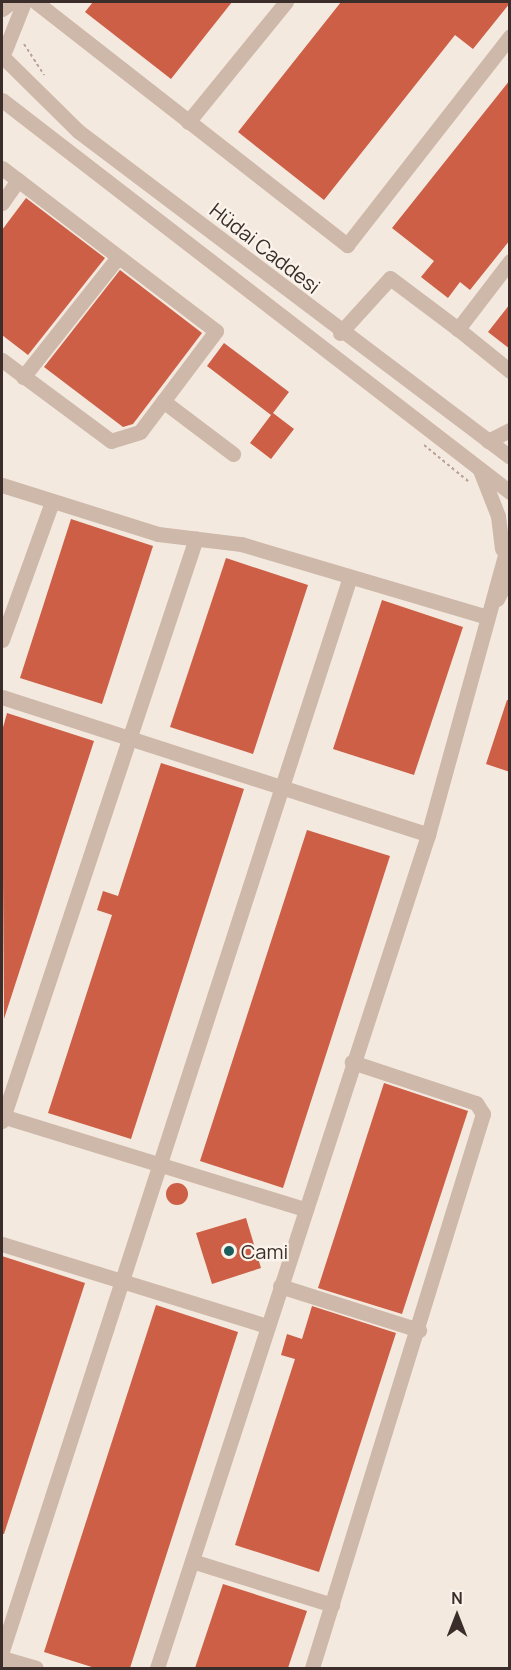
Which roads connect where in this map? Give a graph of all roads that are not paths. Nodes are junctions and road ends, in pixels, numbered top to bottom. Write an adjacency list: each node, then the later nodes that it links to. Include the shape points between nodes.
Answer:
1 (11, 2): 5 (street)
2 (24, 2): 7 (street)
3 (36, 2): 9 (street)
4 (286, 2): 9 (street)
5 (2, 9)
6 (510, 36): 9 (street, via 347,244)
7 (3, 56): 16 (street, Hüdai Caddesi, via 78,131)
8 (2, 100): 25 (street, Hüdai Caddesi)
9 (188, 122)
10 (2, 168): 11 (street)
11 (18, 180): 12 (street); 13 (street)
12 (2, 202)
13 (118, 257): 19 (street); 20 (street, via 216,331)
14 (510, 261): 15 (street)
15 (458, 329): 16 (street, via 390,278); 18 (street)
16 (340, 333): 22 (street, Hüdai Caddesi)
17 (2, 360): 19 (street)
18 (510, 371)
19 (23, 376): 20 (street, via 111,441 140,432)
20 (163, 401): 23 (street)
21 (510, 430): 22 (street)
22 (488, 441): 24 (street, Hüdai Caddesi)
23 (233, 454)
24 (510, 457)
25 (476, 462): 27 (street, Hüdai Caddesi); 30 (street)
26 (2, 485): 28 (street)
27 (510, 492)
28 (52, 502): 29 (street, via 158,534); 34 (street)
29 (196, 538): 32 (street, via 241,544); 36 (street)
30 (506, 543): 33 (street)
31 (510, 574): 33 (street)
32 (350, 577): 33 (street); 37 (street)
33 (487, 617): 38 (street)
34 (2, 640)
35 (2, 697): 36 (street)
36 (126, 737): 37 (street); 40 (street)
37 (282, 788): 38 (street); 41 (street)
38 (428, 835): 39 (street)
39 (352, 1062): 42 (street); 47 (street, via 476,1103 483,1114)
40 (2, 1118): 41 (street)
41 (159, 1166): 42 (street); 44 (street)
42 (304, 1209): 45 (street)
43 (2, 1244): 44 (street)
44 (121, 1281): 46 (street); 50 (street)
45 (280, 1286): 46 (street); 47 (street)
46 (267, 1326): 48 (street)
47 (419, 1329): 49 (street)
48 (192, 1561): 49 (street); 53 (street)
49 (332, 1605): 54 (street)
50 (2, 1651)
51 (2, 1658): 52 (street)
52 (36, 1668)
53 (157, 1668)
54 (312, 1668)

